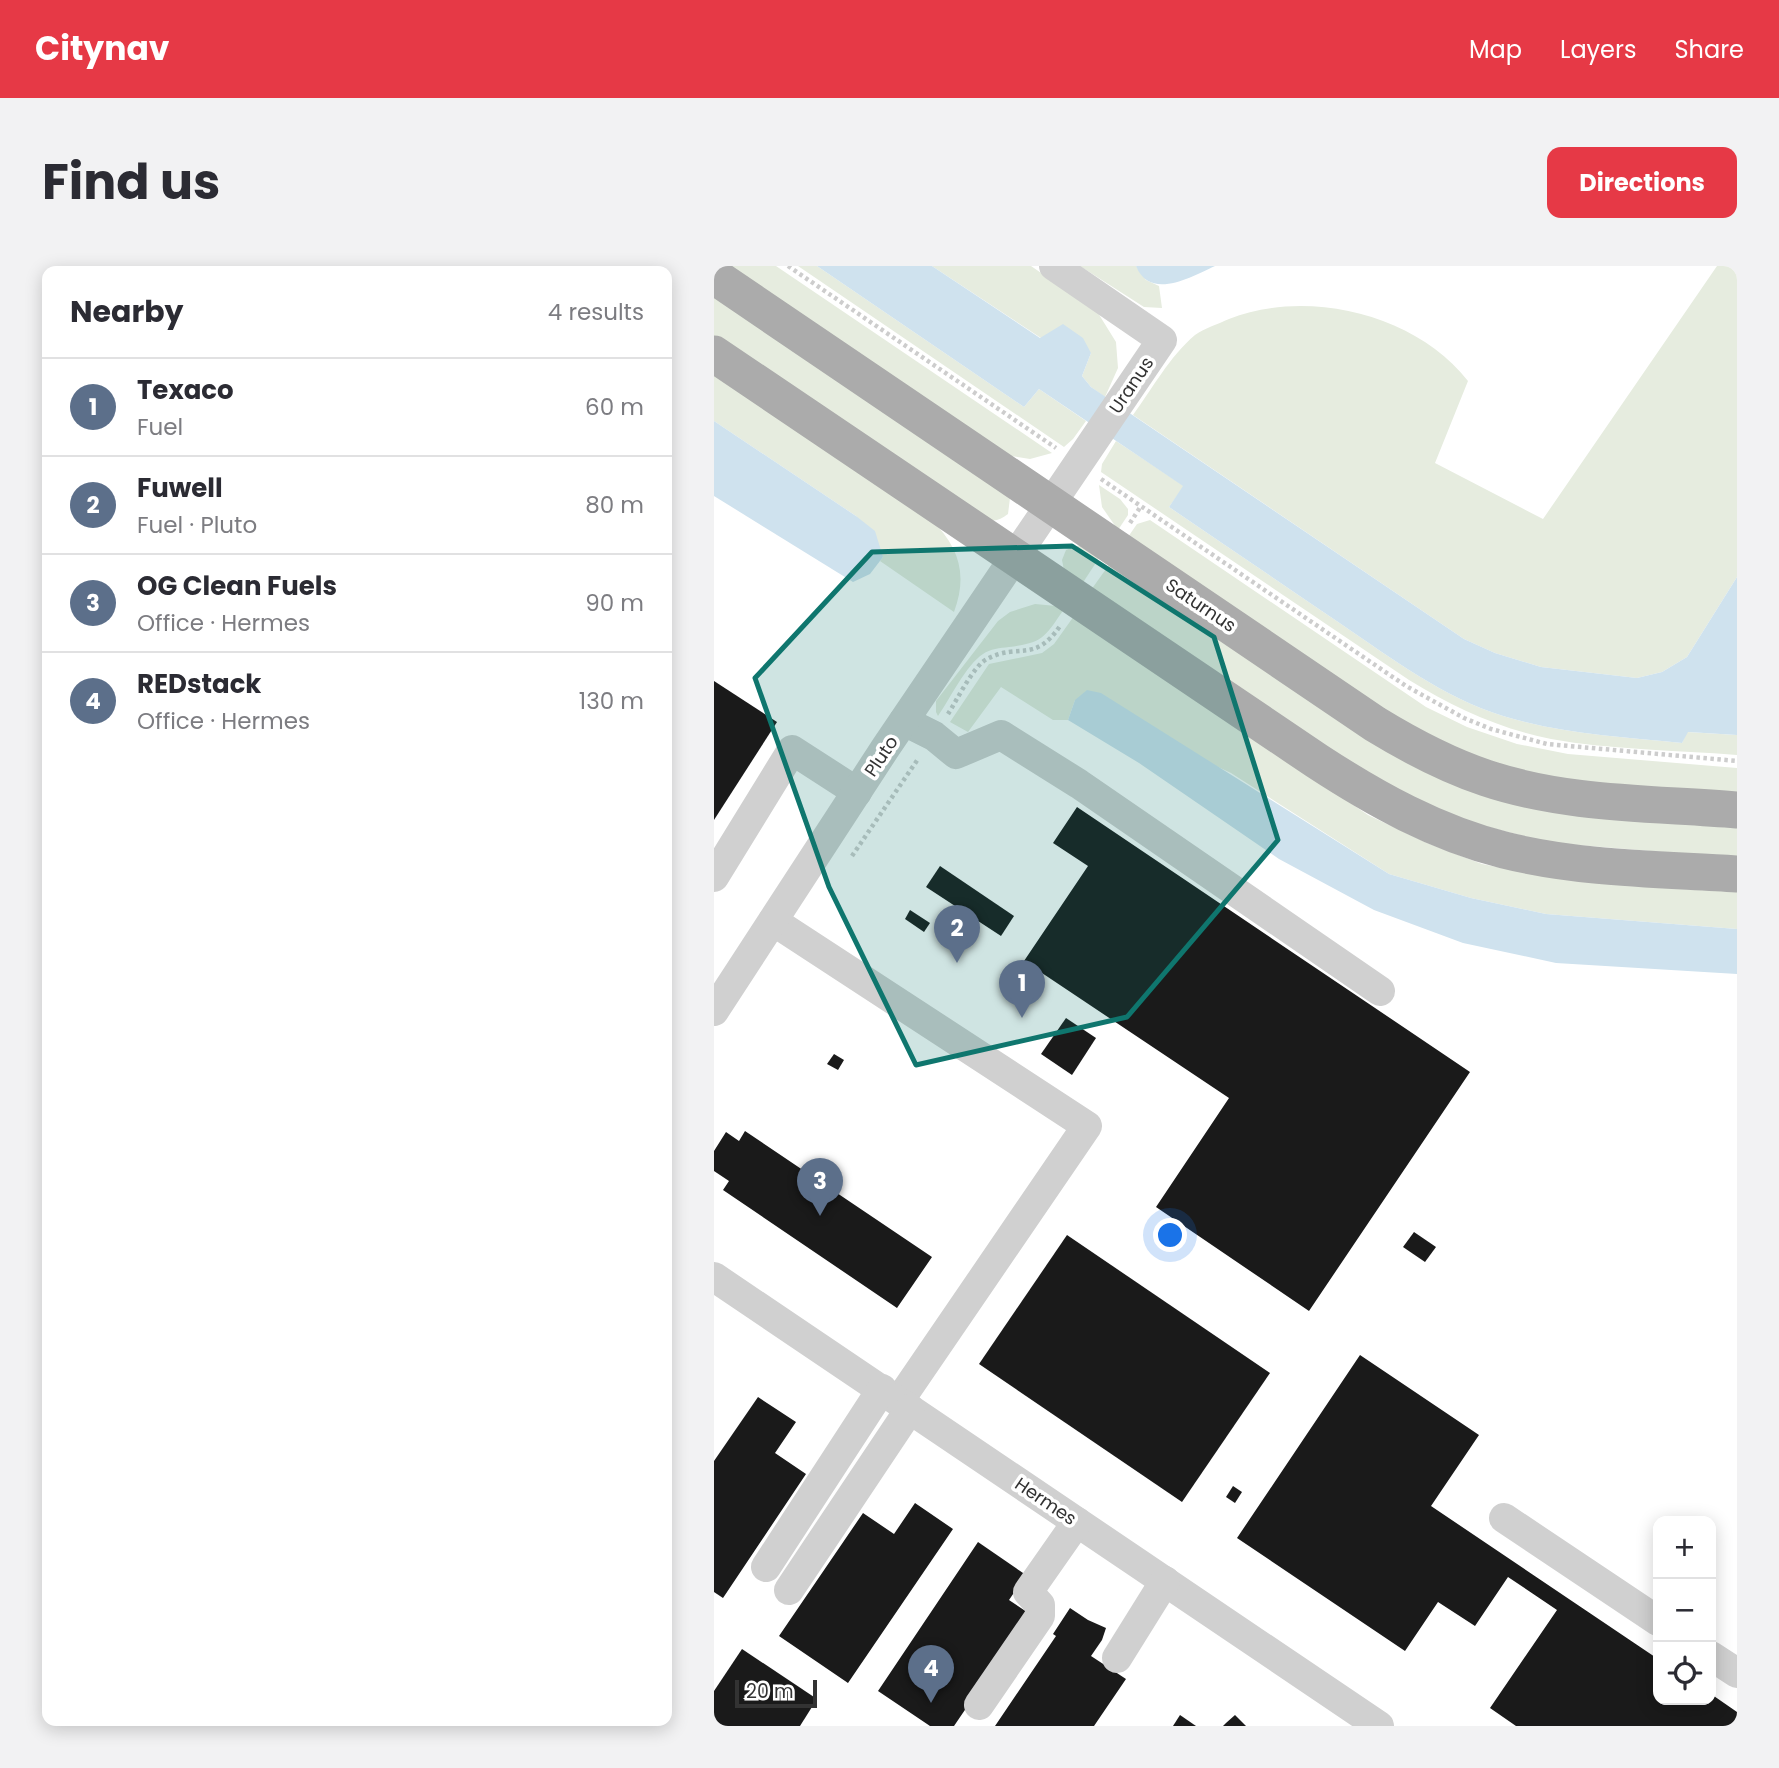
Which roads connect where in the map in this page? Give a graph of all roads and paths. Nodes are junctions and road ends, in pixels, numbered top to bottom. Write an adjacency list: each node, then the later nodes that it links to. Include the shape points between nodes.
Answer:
1 (788, 266): 5 (path)
2 (1054, 266): 7 (street, Uranus, via 1162,340)
3 (714, 276): 7 (main road, Saturnus)
4 (714, 354): 8 (main road)
5 (1058, 450)
6 (1100, 478): 10 (path, via 1406,686 1464,718 1547,744)
7 (1051, 504): 8 (street, Pluto); 12 (main road, Saturnus, via 1376,724 1435,758 1489,779 1558,796)
8 (1015, 557): 9 (street, Pluto); 13 (main road, via 1317,761 1407,814 1456,835 1548,859)
9 (904, 721): 11 (street, Pluto); 16 (street, via 956,754 1001,735)
10 (1737, 761)
11 (857, 792): 14 (street, via 792,750); 15 (street, Pluto)
12 (1737, 810)
13 (1737, 874)
14 (714, 877)
15 (773, 921): 17 (street, Pluto); 19 (street, via 1087,1126)
16 (1380, 991)
17 (714, 1011)
18 (714, 1277): 19 (street, Hermes)
19 (897, 1400): 21 (street, Hermes); 22 (street); 24 (street)
20 (1504, 1518): 25 (street)
21 (1077, 1522): 23 (street, Hermes); 29 (street, via 1027,1592 1040,1605 1040,1616)
22 (766, 1567)
23 (1166, 1581): 26 (street); 30 (street, Hermes)
24 (789, 1590)
25 (1653, 1618)
26 (1117, 1658)
27 (1716, 1659): 28 (street)
28 (1737, 1674)
29 (979, 1705)
30 (1379, 1726)

